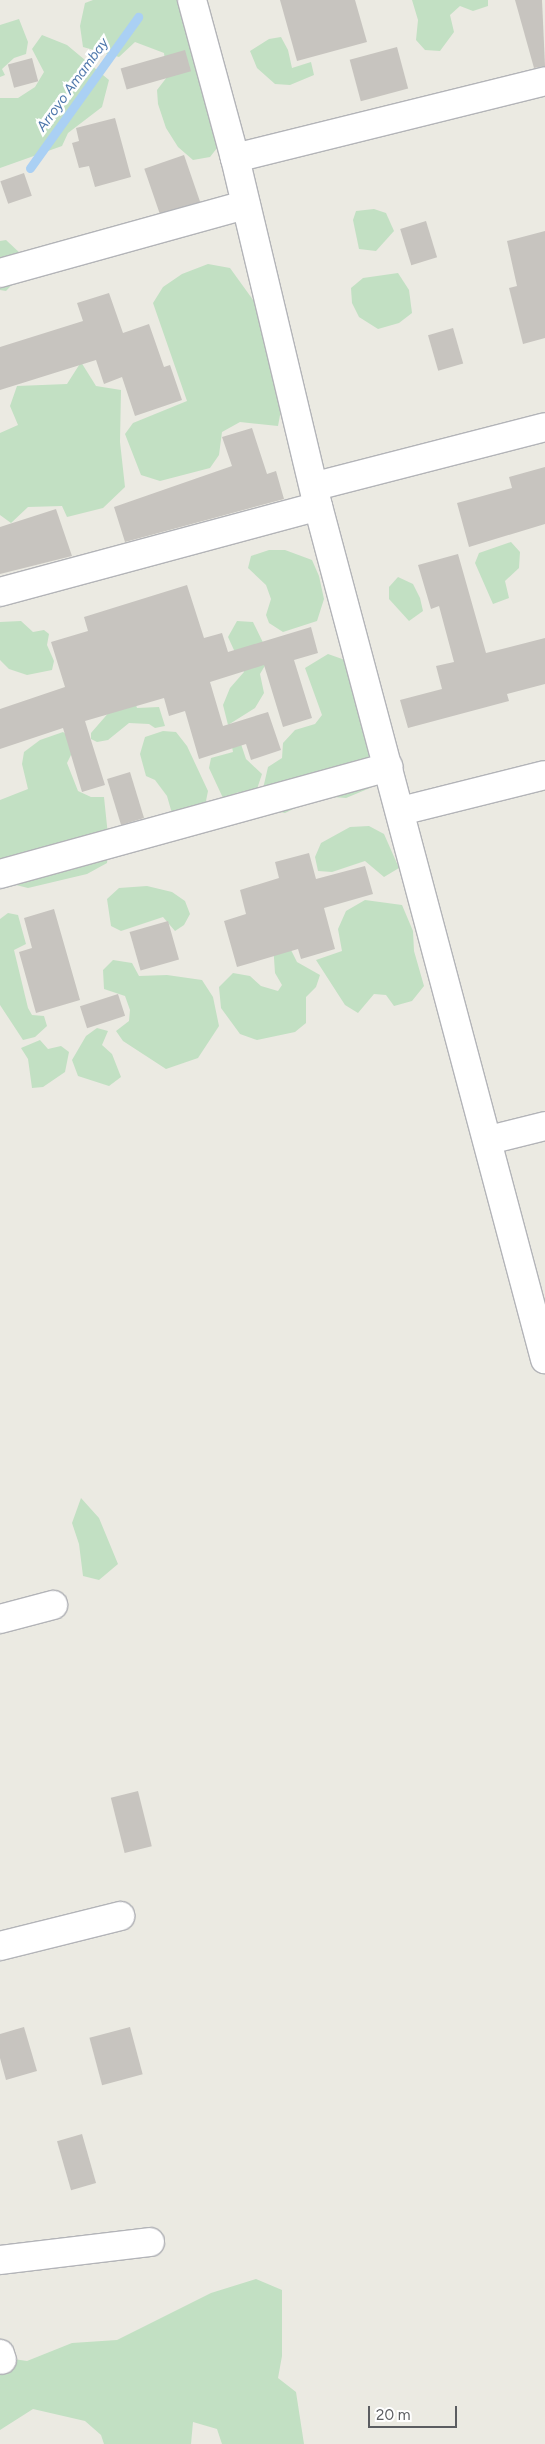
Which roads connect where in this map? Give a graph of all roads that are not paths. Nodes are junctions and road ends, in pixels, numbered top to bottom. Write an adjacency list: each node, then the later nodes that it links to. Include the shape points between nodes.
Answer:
1 (192, 0): 3 (street)
2 (545, 81): 3 (street)
3 (235, 158): 4 (street)
4 (246, 205): 5 (street); 7 (street)
5 (0, 273)
6 (545, 427): 7 (street)
7 (317, 496): 8 (street); 9 (street)
8 (0, 592)
9 (389, 767): 11 (street); 12 (street)
10 (545, 775): 11 (street)
11 (400, 811): 14 (street)
12 (0, 874)
13 (545, 1126): 14 (street)
14 (489, 1140): 15 (street)
15 (545, 1359)
16 (53, 1605): 17 (street)
17 (0, 1619)
18 (120, 1916): 19 (street)
19 (0, 1946)
20 (150, 2242): 21 (street)
21 (0, 2260)

